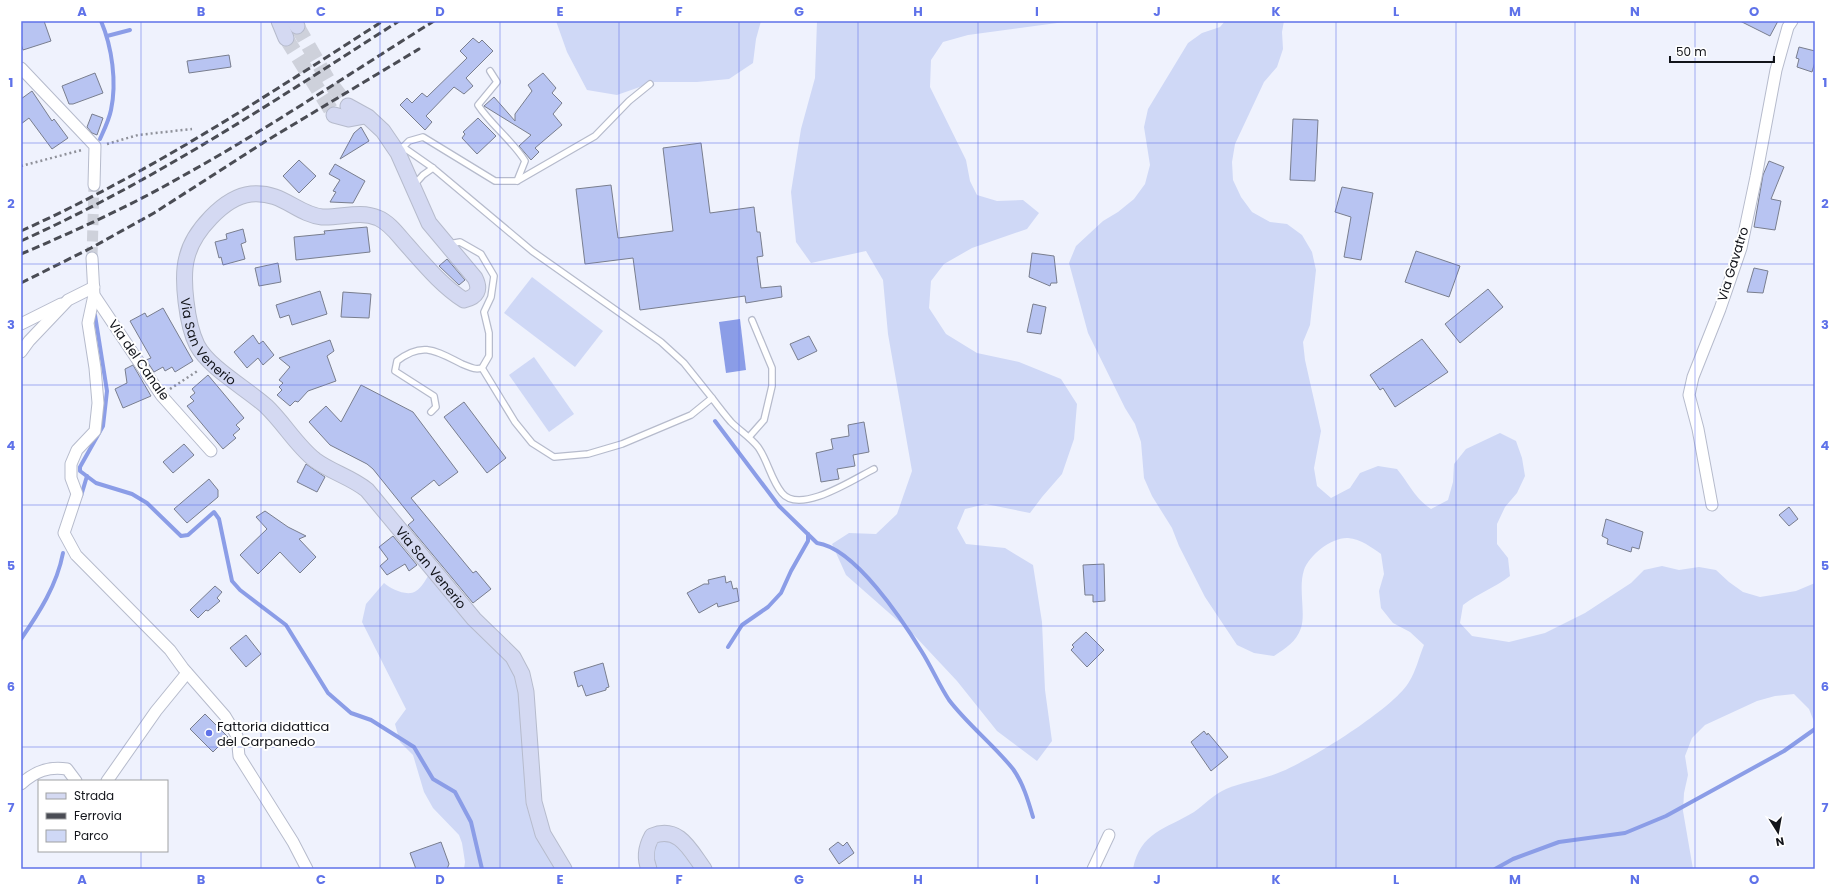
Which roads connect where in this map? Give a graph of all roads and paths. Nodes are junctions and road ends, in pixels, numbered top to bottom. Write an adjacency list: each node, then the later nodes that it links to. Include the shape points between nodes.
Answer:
1 (279, 21): 3 (street)
2 (1792, 21): 30 (street, Via Gavatro, via 1776,70 1741,248 1693,377 1689,395)
3 (286, 38)
4 (21, 68): 13 (street, via 95,146)
5 (490, 71): 12 (lane, via 497,82 478,105 525,162)
6 (650, 84): 12 (lane, via 629,101 595,136)
7 (348, 106): 9 (street, Via San Venerio)
8 (334, 115): 9 (street, via 349,119)
9 (365, 116): 10 (street, Via San Venerio)
10 (401, 150): 11 (lane); 12 (lane, via 409,142 422,137 495,181); 14 (street, Via San Venerio)
11 (433, 168): 14 (lane); 25 (lane, via 532,251 661,342 684,363)
12 (517, 180)
13 (94, 185)
14 (413, 186): 15 (street, Via San Venerio, via 429,224)
15 (447, 244): 22 (street, Via San Venerio, via 475,278 478,292 474,298 464,300 457,295 392,229 376,217 363,214 320,217 305,212 281,198 264,195 250,194 235,199 218,210 204,227 187,257 186,298 192,335 204,356); 23 (lane, via 460,242 481,254 494,276 491,297 484,312 489,333 489,356)
16 (92, 258): 17 (street)
17 (94, 291): 18 (street); 24 (street, Via del Canale); 31 (street, via 88,323 98,403 95,431 77,450 71,464 70,478 77,494 64,533 76,555 170,650)
18 (68, 300): 20 (street); 21 (street)
19 (752, 320): 27 (lane, via 772,368 772,386 764,420)
20 (21, 324)
21 (21, 352)
22 (211, 362): 24 (path); 37 (street, Via San Venerio, via 266,407 316,461 356,481 367,490 474,619 513,658 522,674 526,692 534,802 543,834)
23 (482, 368): 25 (lane, via 515,422 532,443 554,457 588,454 622,444 691,415); 26 (lane, via 474,370 443,354 424,348 408,352 397,361 395,371 434,396 436,407)
24 (161, 394): 28 (street, Via del Canale)
25 (712, 398): 27 (lane, via 732,422)
26 (431, 412)
27 (749, 436): 29 (lane, via 759,448 774,482 783,495 793,501 822,495)
28 (211, 451)
29 (874, 469)
30 (1712, 505)
31 (187, 673): 33 (street, via 156,711); 36 (street, via 225,716 237,736 239,756)
32 (75, 780): 34 (street, via 67,769 47,768)
33 (108, 780)
34 (21, 784)
35 (1109, 835): 40 (street)
36 (307, 869)
37 (564, 869)
38 (649, 869): 39 (street, via 646,859 648,843 652,836 666,832 679,837)
39 (704, 869)
40 (1094, 869)

